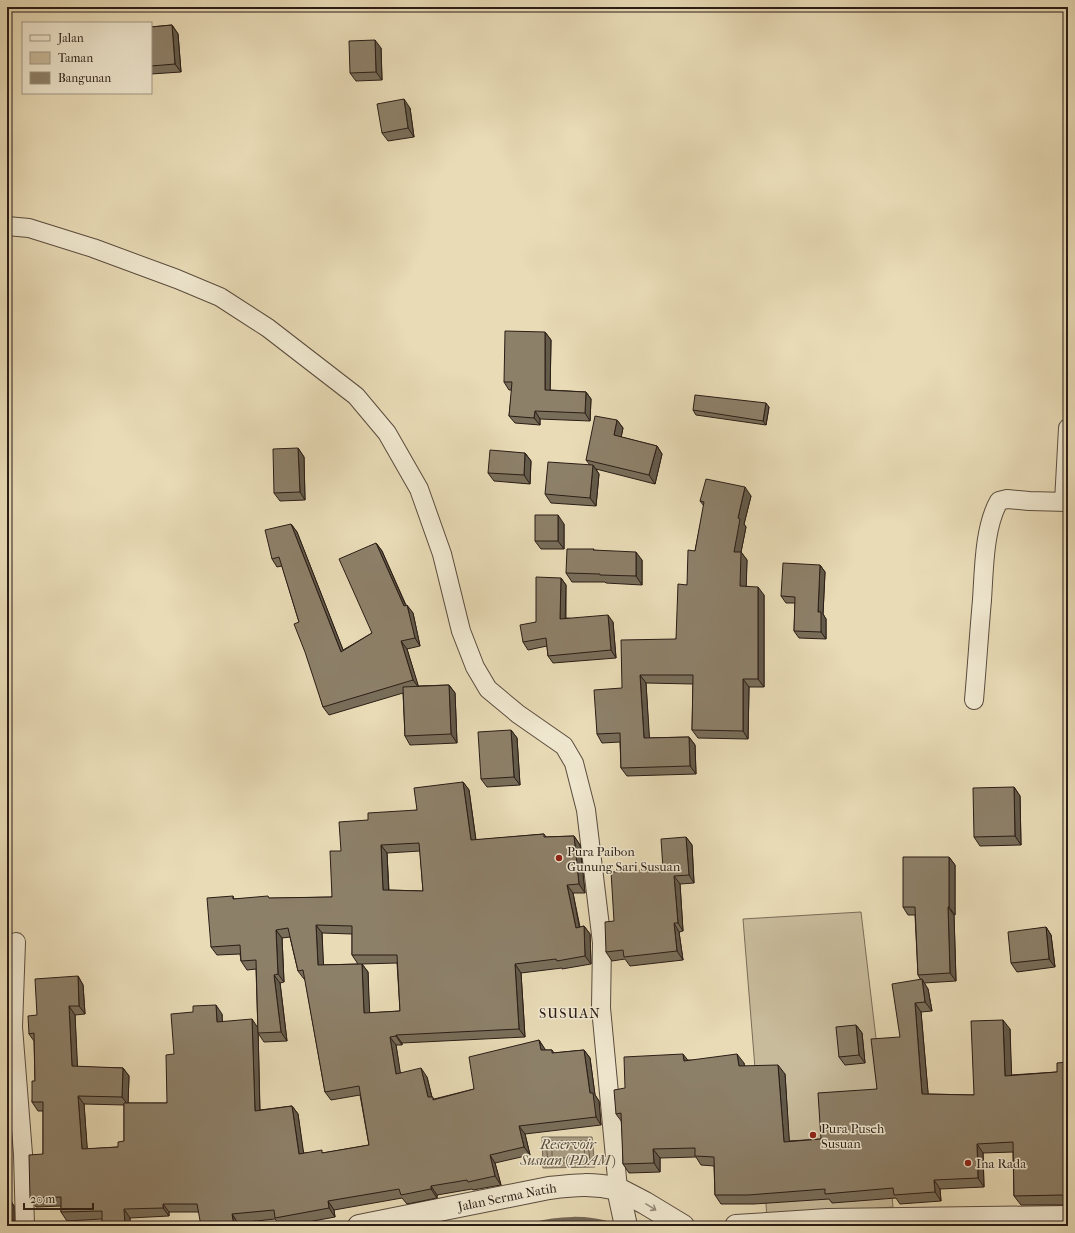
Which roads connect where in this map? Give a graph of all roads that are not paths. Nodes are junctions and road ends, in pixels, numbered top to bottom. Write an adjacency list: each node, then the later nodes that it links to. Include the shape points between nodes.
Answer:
1 (7, 226): 6 (street, via 29,228 93,248 220,297 268,328 356,396 387,433 419,489 442,554 461,631 475,667 488,689 564,746 574,763 586,810 602,943 601,1008)
2 (1068, 428): 3 (street)
3 (1066, 502): 4 (street, via 1007,499 999,501 994,510 985,558)
4 (974, 700)
5 (16, 942): 8 (street, via 14,1027)
6 (618, 1189): 9 (street, Jalan Serma Natih, via 578,1184 549,1188); 10 (street); 11 (street, Jalan Serma Natih, one-way to 11)
7 (1068, 1217): 12 (street, via 828,1220)
8 (25, 1226)
9 (359, 1226)
10 (626, 1226)
11 (683, 1226)
12 (736, 1226)

